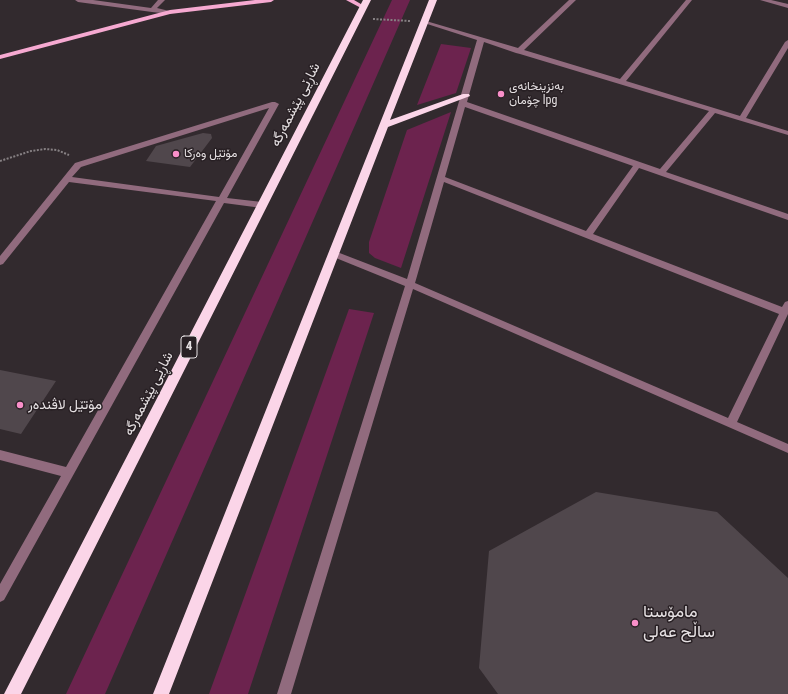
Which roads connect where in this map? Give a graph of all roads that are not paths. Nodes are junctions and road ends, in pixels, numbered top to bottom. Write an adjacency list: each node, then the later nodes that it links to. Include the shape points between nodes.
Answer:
1 (78, 0): 11 (street)
2 (162, 0): 11 (street)
3 (271, 0): 12 (main road)
4 (350, 0): 10 (main road)
5 (433, 0): 13 (highway)
6 (573, 0): 16 (street)
7 (689, 0): 18 (street)
8 (763, 0): 9 (street)
9 (788, 6)
10 (363, 8): 29 (highway, شاڕێی پێشمەرگە / 4)
11 (152, 10): 12 (street)
12 (170, 12): 17 (main road)
13 (424, 22): 14 (street); 22 (highway)
14 (481, 40): 16 (street); 19 (street)
15 (788, 42): 21 (street)
16 (518, 52): 18 (street)
17 (0, 57)
18 (622, 81): 20 (street)
19 (465, 100): 22 (highway); 24 (street); 27 (street)
20 (713, 111): 21 (street); 25 (street)
21 (742, 119): 23 (street)
22 (383, 126): 33 (highway)
23 (788, 133)
24 (638, 164): 25 (street); 31 (street)
25 (662, 172): 30 (street)
26 (67, 178): 28 (street); 28 (street, via 78,165 275,104); 32 (street)
27 (441, 178): 31 (street); 35 (street)
28 (221, 200): 29 (street); 40 (street)
29 (262, 205): 42 (highway, شاڕێی پێشمەرگە / 4)
30 (788, 217)
31 (587, 236): 36 (street)
32 (3, 254): 34 (street)
33 (334, 254): 35 (street); 43 (highway)
34 (0, 262)
35 (410, 284): 37 (street); 44 (street)
36 (786, 308): 37 (street)
37 (731, 423): 38 (street)
38 (788, 449)
39 (0, 455): 40 (street)
40 (69, 473): 41 (street)
41 (0, 596)
42 (12, 694)
43 (161, 694)
44 (284, 694)

